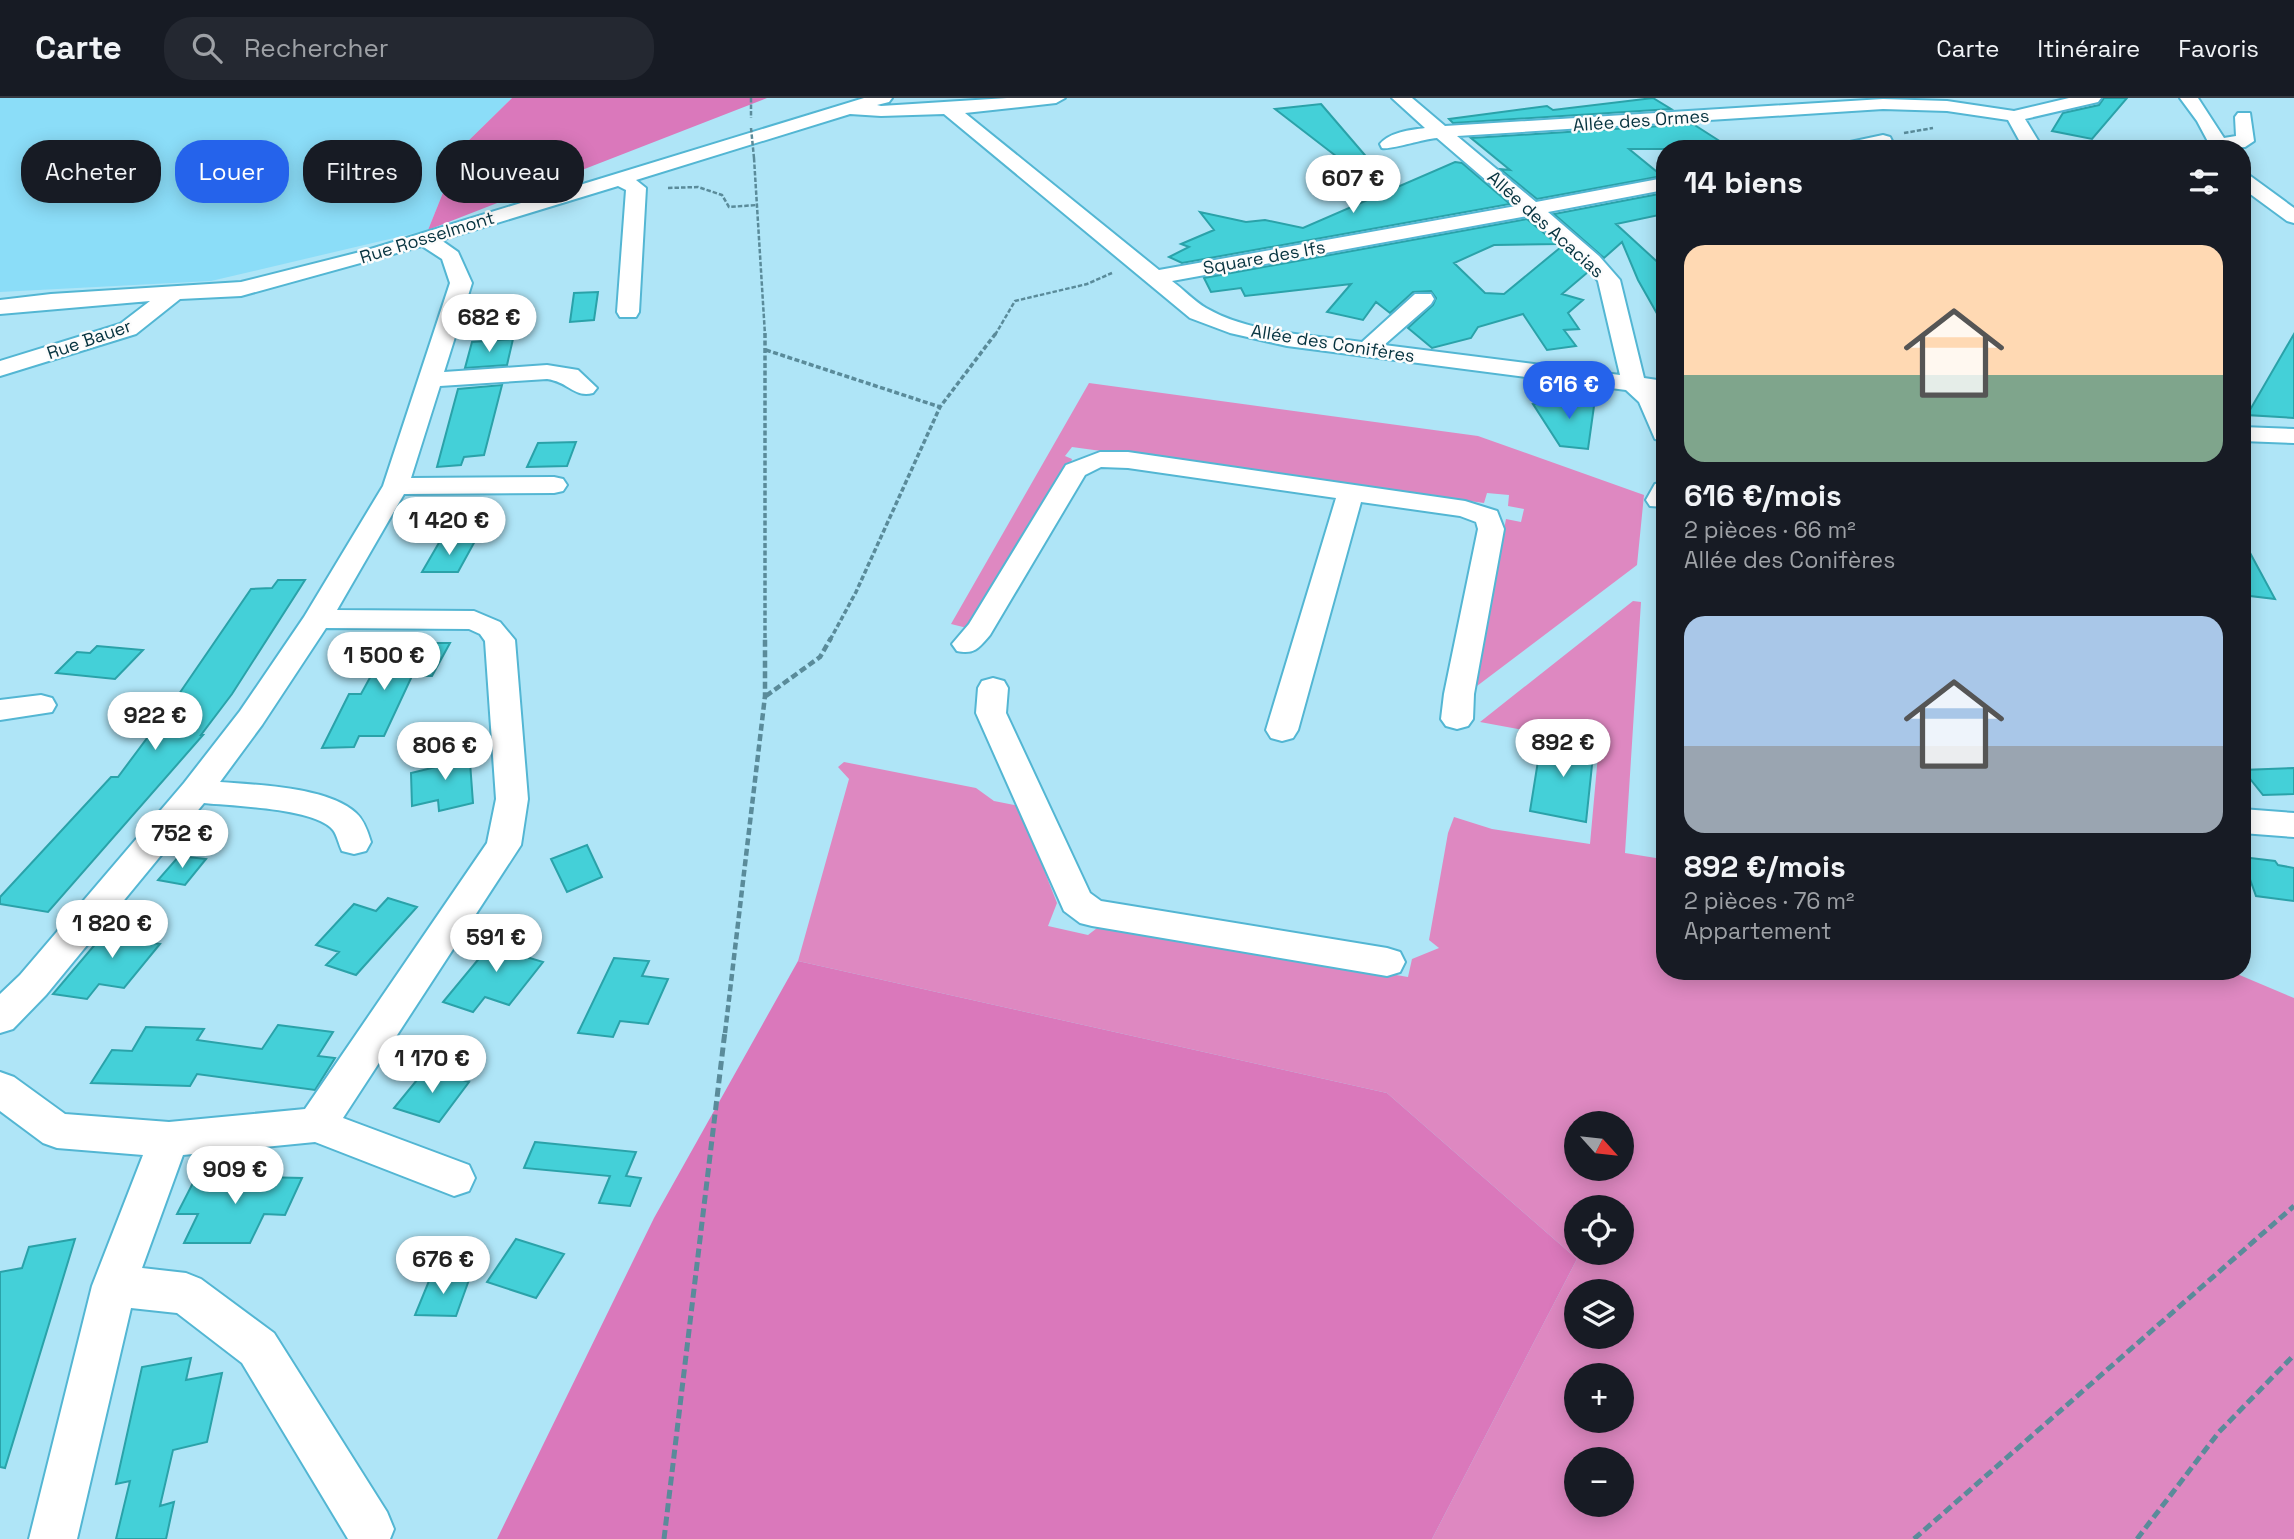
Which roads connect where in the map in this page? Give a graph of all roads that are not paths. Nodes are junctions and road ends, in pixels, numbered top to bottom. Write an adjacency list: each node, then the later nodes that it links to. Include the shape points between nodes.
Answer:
1 (883, 98): 6 (street, Rue Rosselmont)
2 (1056, 98): 7 (street)
3 (1401, 98): 10 (street, Allée des Acacias)
4 (2092, 98): 8 (street, Allée des Ormes)
5 (2189, 98): 12 (street)
6 (850, 108): 7 (street, via 888,112); 15 (street, Rue Rosselmont)
7 (949, 109): 23 (street, Allée des Conifères)
8 (2014, 116): 10 (street, Allée des Ormes, via 1947,106 1883,104); 11 (street)
9 (2244, 117): 13 (street)
10 (1439, 132): 14 (street, Allée des Ormes, via 1411,135); 20 (street, Allée des Acacias)
11 (2029, 140)
12 (2216, 140)
13 (2245, 140)
14 (1390, 144)
15 (628, 183): 22 (street, Rue Rosselmont); 27 (street)
16 (1656, 186): 20 (street, Square des Ifs)
17 (2251, 186): 19 (street)
18 (2294, 198): 19 (street)
19 (2270, 200): 21 (street)
20 (1532, 211): 23 (street, Square des Ifs); 31 (street, Allée des Acacias, via 1592,260 1609,280)
21 (2294, 218)
22 (423, 238): 24 (street, Rue Rosselmont, via 242,289); 30 (street, via 450,256 461,283)
23 (1157, 277): 28 (street, Allée des Conifères, via 1198,313 1238,328 1287,340)
24 (171, 296): 26 (street, Rue Rosselmont); 29 (street, Rue Bauer, via 128,329)
25 (1423, 299): 28 (street, via 1373,342)
26 (0, 307)
27 (628, 312)
28 (1371, 350): 31 (street, Allée des Conifères)
29 (0, 369)
30 (430, 380): 33 (street, via 547,372 570,375); 38 (street)
31 (1634, 385): 32 (street, Allée des Conifères); 34 (street, via 1650,399)
32 (1656, 387)
33 (585, 388)
34 (1656, 414)
35 (2251, 434): 36 (street)
36 (2294, 436)
37 (554, 485): 38 (street)
38 (396, 486): 40 (street)
39 (1351, 492): 41 (street, via 1105,457 1090,460 1075,470); 45 (street, via 1465,509 1489,517 1491,529); 46 (street)
40 (317, 619): 47 (street); 54 (street, via 474,620 490,628 500,640 512,799 504,845)
41 (967, 644)
42 (993, 688): 51 (street, via 990,713 1076,902 1092,913)
43 (41, 705): 44 (street)
44 (0, 710)
45 (1457, 719)
46 (1282, 730)
47 (196, 790): 50 (street, via 321,810 346,822); 52 (street, via 33,985)
48 (2251, 822): 49 (street)
49 (2294, 825)
50 (354, 842)
51 (1387, 962)
52 (0, 1018)
53 (0, 1089): 55 (street, via 57,1131)
54 (316, 1125): 55 (street); 56 (street)
55 (169, 1139): 57 (street)
56 (454, 1178)
57 (114, 1286): 58 (street, via 186,1293 258,1348); 59 (street)
58 (370, 1529)
59 (53, 1539)

